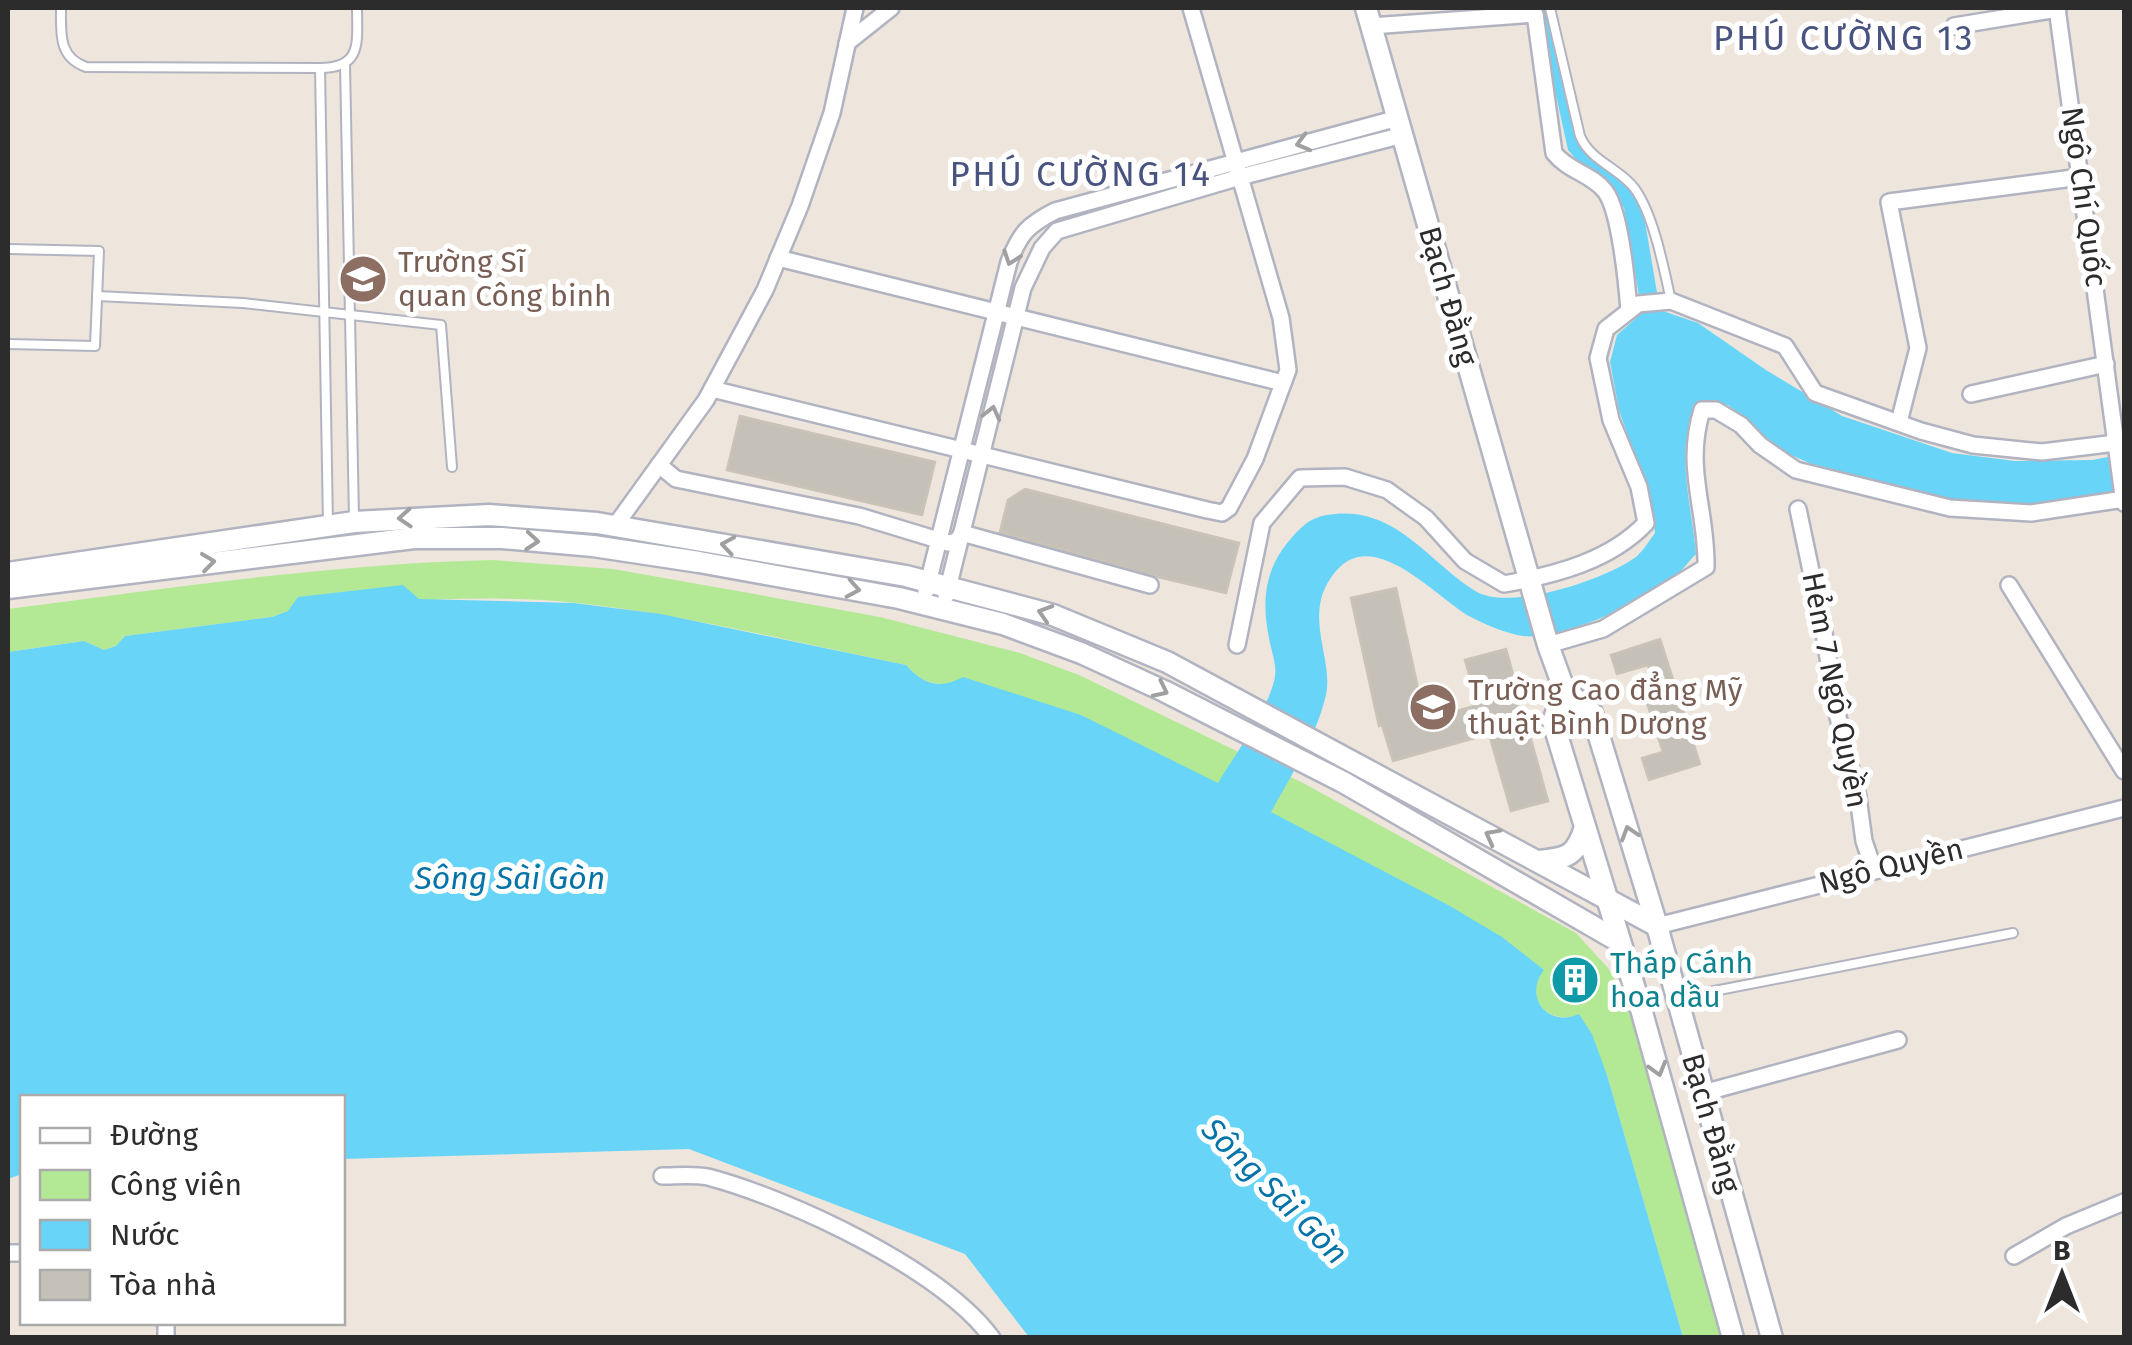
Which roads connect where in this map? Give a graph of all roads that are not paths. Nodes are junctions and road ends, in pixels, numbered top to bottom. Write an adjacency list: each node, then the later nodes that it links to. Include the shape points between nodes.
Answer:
1 (61, 8): 12 (lane, via 64,50 86,67)
2 (357, 8): 11 (lane, via 357,42)
3 (855, 8): 10 (street)
4 (891, 8): 10 (street)
5 (1191, 8): 14 (street)
6 (1550, 8): 19 (lane, via 1580,136 1634,188 1650,223)
7 (2057, 8): 9 (street); 15 (street, Ngô Chí Quốc)
8 (1369, 17): 13 (street, Bạch Đằng); 20 (street, via 1535,14 1554,153 1607,193)
9 (1954, 26)
10 (847, 44): 17 (street, via 832,113)
11 (345, 64): 12 (lane); 23 (lane)
12 (320, 68): 21 (lane)
13 (1400, 126): 14 (street); 44 (street, Bạch Đằng)
14 (1238, 170): 22 (street, one-way to 22, via 1055,211 1031,224 1013,252); 24 (street, via 1057,231 1042,248); 27 (street, via 1280,318 1288,370)
15 (2081, 177): 26 (street, Ngô Chí Quốc); 30 (street, via 1889,202 1918,348)
16 (8, 249): 18 (lane, via 99,251)
17 (778, 258): 22 (street); 28 (street)
18 (97, 296): 21 (lane); 25 (lane, via 95,346)
19 (1666, 301): 20 (street); 30 (street, via 1785,346 1815,392)
20 (1634, 307): 44 (street, via 1606,329 1598,358 1610,420 1639,487 1646,523 1627,542)
21 (324, 310): 23 (lane); 38 (lane)
22 (997, 310): 24 (street); 32 (street)
23 (350, 313): 35 (lane, via 440,325); 38 (lane)
24 (1017, 315): 27 (street); 33 (street, one-way to 24)
25 (8, 344)
26 (2106, 364): 29 (street); 31 (street, Ngô Chí Quốc)
27 (1283, 383): 33 (street, via 1255,460 1222,513)
28 (712, 389): 32 (street); 34 (street)
29 (1971, 394)
30 (1899, 422): 31 (street, via 1973,445 2042,452)
31 (2120, 443): 36 (street, Ngô Chí Quốc)
32 (962, 450): 33 (street); 41 (street)
33 (982, 455): 40 (street)
34 (659, 466): 39 (street); 41 (street, via 676,479)
35 (452, 467)
36 (2124, 500): 51 (street, via 2030,513 1950,508 1796,470 1741,425 1716,410 1702,410 1694,454 1706,566 1602,629)
37 (1798, 510): 57 (street, Hẻm 7 Ngô Quyền)
38 (341, 524): 39 (street, one-way to 38, via 489,514); 42 (street); 43 (street)
39 (615, 526): 45 (street, one-way to 39)
40 (962, 533): 41 (street, via 953,543); 45 (street); 46 (street)
41 (939, 539): 45 (street)
42 (343, 546): 48 (street, one-way to 42); 49 (street, one-way to 49, via 432,538 594,546)
43 (8, 573)
44 (1530, 582): 50 (street, via 1504,584 1465,560 1426,518 1387,490 1344,476 1300,478 1262,523); 51 (street, Bạch Đằng)
45 (938, 584): 49 (street); 56 (street, one-way to 45, via 1167,662 1053,615)
46 (1150, 585)
47 (2009, 585): 53 (street)
48 (8, 588)
49 (933, 606): 61 (street, one-way to 61, via 1003,624 1164,691 1343,782)
50 (1236, 645)
51 (1548, 645): 52 (street, Bạch Đằng)
52 (1564, 690): 55 (street, Bạch Đằng, via 1552,722); 59 (street, Bạch Đằng, one-way to 52, via 1592,713)
53 (2124, 771)
54 (2124, 808): 57 (street, Ngô Quyền)
55 (1585, 828): 56 (street, via 1571,854); 58 (street, Bạch Đằng)
56 (1539, 861): 58 (street)
57 (1874, 870): 59 (street, Ngô Quyền)
58 (1607, 901): 59 (street); 61 (street, Bạch Đằng)
59 (1657, 926): 61 (street); 62 (street, Bạch Đằng)
60 (2013, 933): 62 (lane)
61 (1620, 942): 63 (street, Bạch Đằng)
62 (1676, 998): 63 (street); 65 (street, Bạch Đằng)
63 (1641, 1009): 69 (street, Bạch Đằng, one-way to 69)
64 (1898, 1040): 65 (street)
65 (1703, 1094): 68 (street, Bạch Đằng)
66 (662, 1176): 71 (street, via 704,1176 790,1206 941,1288)
67 (2124, 1202): 70 (street)
68 (1736, 1212): 69 (street); 73 (street, Bạch Đằng)
69 (1700, 1222): 72 (street, Bạch Đằng)
70 (2014, 1256)
71 (992, 1338)
72 (1733, 1338)
73 (1772, 1338)

